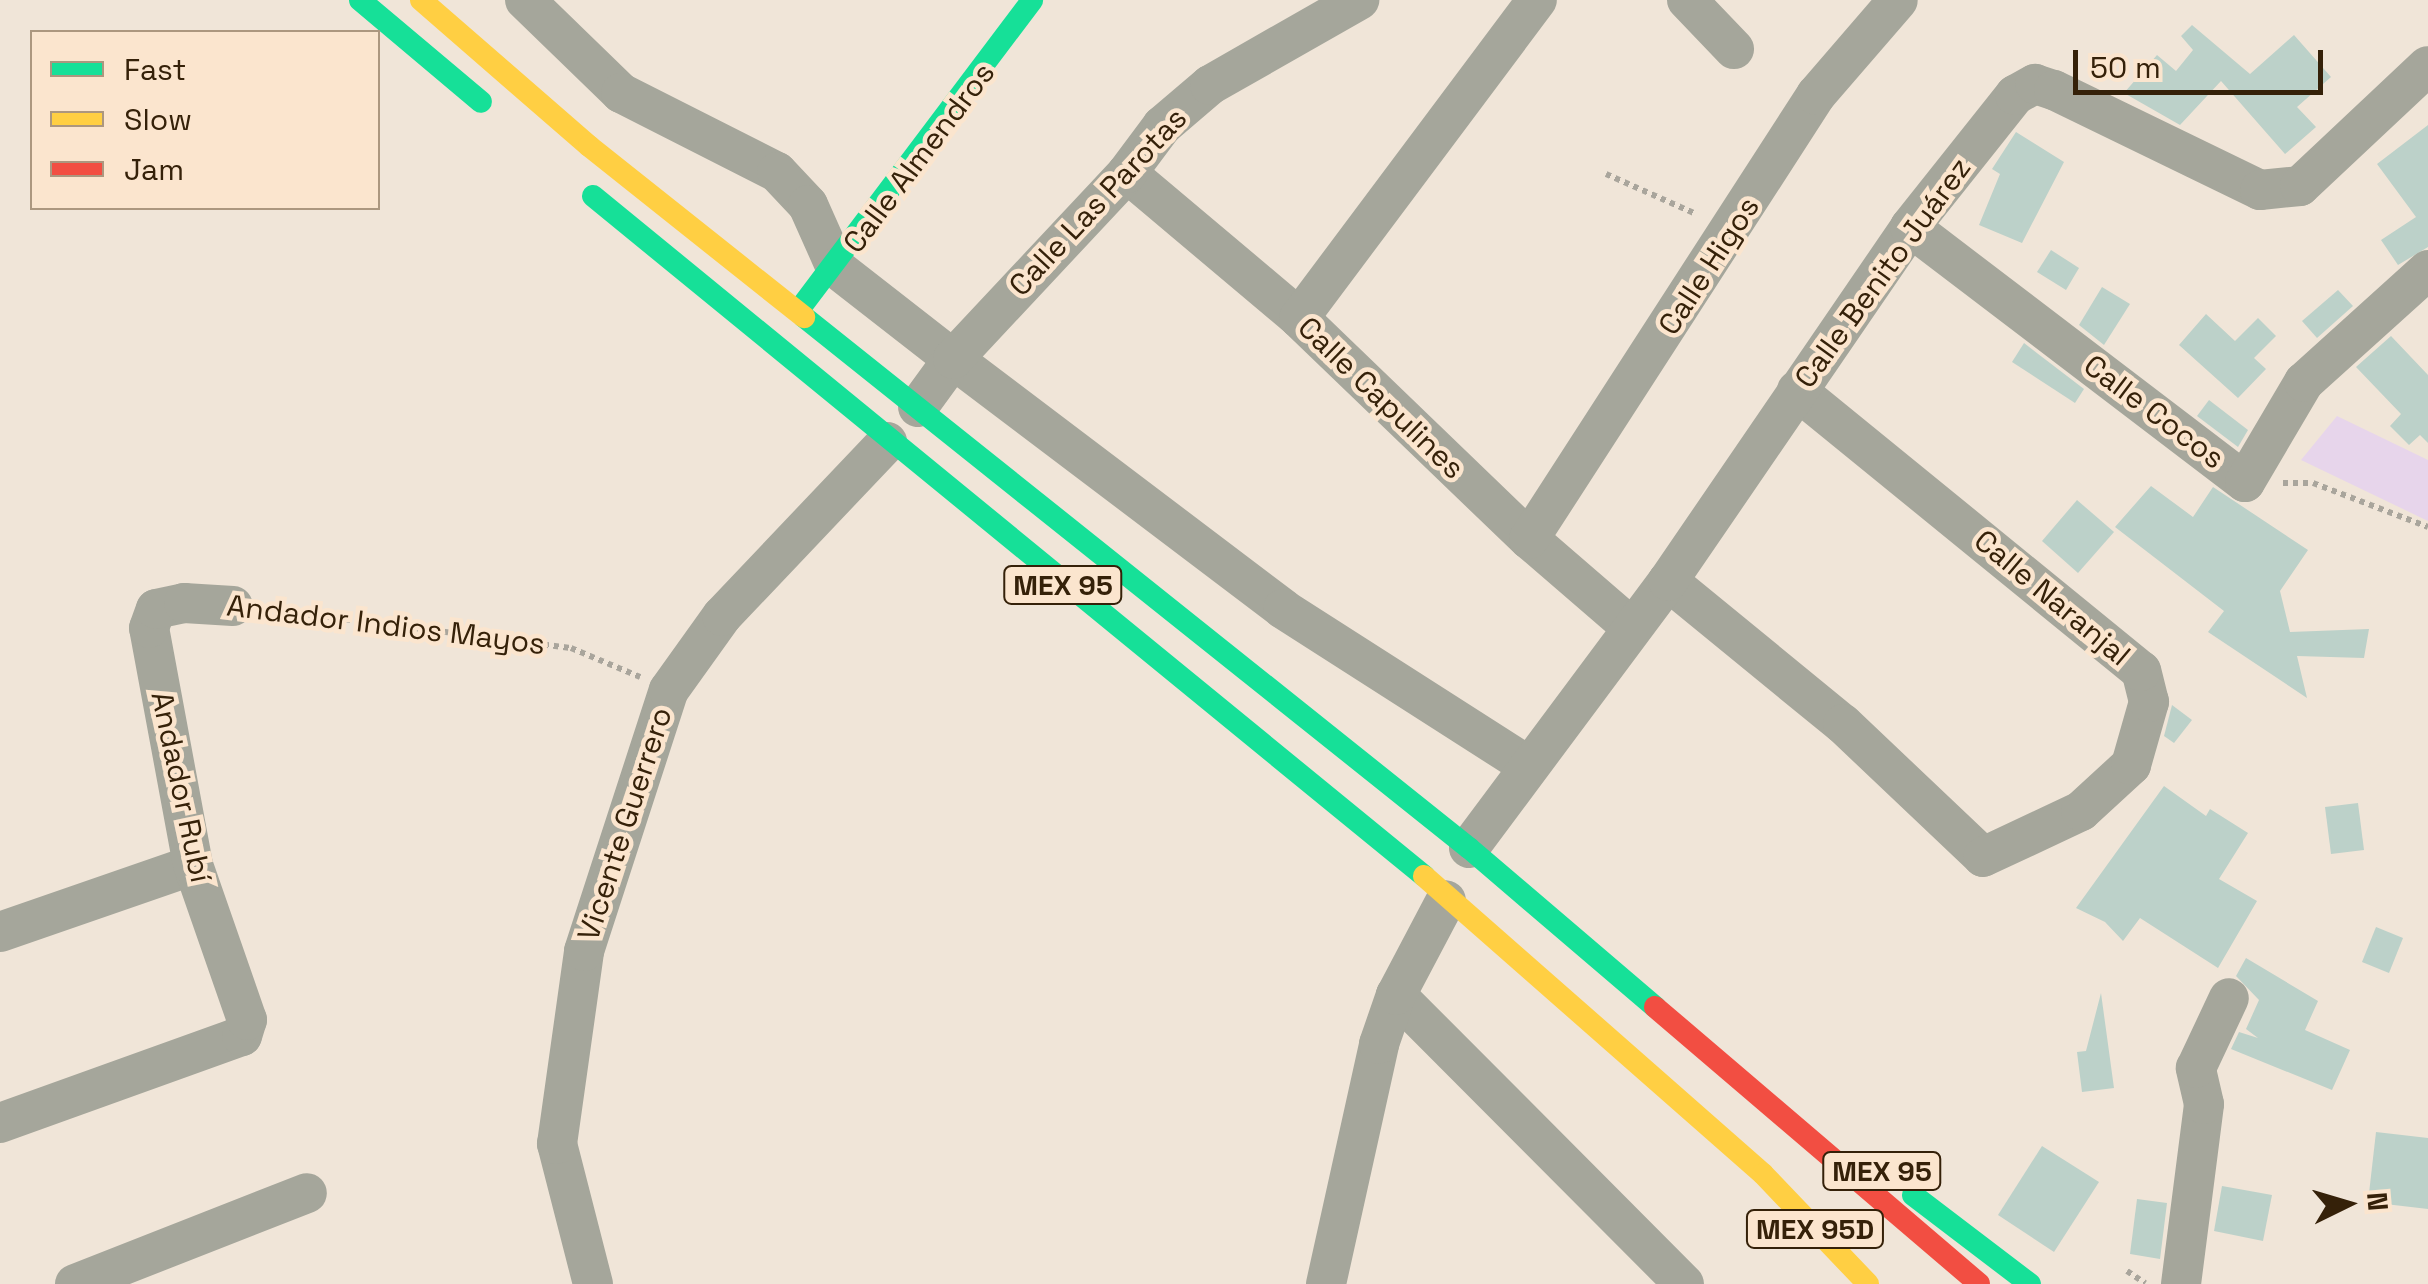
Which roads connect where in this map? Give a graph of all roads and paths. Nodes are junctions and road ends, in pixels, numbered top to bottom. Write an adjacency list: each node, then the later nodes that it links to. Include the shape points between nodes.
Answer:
1 (360, 0): 11 (main road)
2 (421, 0): 19 (main road, MEX 95, via 588,146)
3 (525, 0): 17 (street, via 620,93 777,172 808,205)
4 (1032, 0): 17 (main road, Calle Almendros)
5 (1358, 0): 12 (street, Calle Las Parotas, via 1210,84 1162,126)
6 (1537, 0): 20 (street)
7 (1687, 0): 9 (street)
8 (1898, 0): 16 (street, Calle Higos, via 1816,94)
9 (1734, 50)
10 (2428, 66): 15 (street, Calle Benito Juárez, via 2300,186 2260,190 2035,84 2015,95)
11 (497, 115)
12 (1127, 173): 20 (street, Calle Capulines); 21 (street, Calle Las Parotas)
13 (1606, 174): 16 (path)
14 (572, 178): 24 (main road, MEX 95)
15 (1910, 227): 22 (street, Calle Benito Juárez); 25 (street, Calle Cocos)
16 (1734, 231): 27 (street, Calle Higos)
17 (836, 268): 19 (main road, Calle Almendros); 21 (street)
18 (2428, 270): 25 (street, via 2304,382)
19 (798, 311): 23 (main road, MEX 95)
20 (1299, 318): 27 (street, Calle Capulines)
21 (952, 360): 23 (street, Calle Las Parotas); 33 (street, via 1283,608)
22 (1797, 390): 28 (street, Calle Benito Juárez); 28 (street, Calle Naranjal, via 2141,671 2150,702 2131,765 2081,811 1983,858 1842,724)
23 (918, 407): 34 (main road, MEX 95)
24 (886, 442): 32 (street, Vicente Guerrero, via 722,616); 36 (main road, MEX 95)
25 (2245, 482): 26 (path, Calle Cocos, via 2313,483)
26 (2428, 528)
27 (1529, 540): 31 (street, Calle Capulines)
28 (1668, 581): 31 (street, Calle Benito Juárez)
29 (233, 606): 30 (street, Andador Indios Mayos, via 184,602); 32 (path, Andador Indios Mayos, via 571,648)
30 (156, 609): 35 (street, Andador Rubí, via 148,628)
31 (1632, 627): 33 (street, Calle Benito Juárez)
32 (669, 690): 46 (street, Vicente Guerrero, via 584,952 557,1144)
33 (1527, 765): 34 (street, Calle Benito Juárez)
34 (1469, 848): 40 (main road, MEX 95)
35 (193, 865): 37 (street); 41 (street, Andador Rubí, via 245,1028)
36 (1446, 900): 38 (street); 42 (main road, MEX 95)
37 (0, 932)
38 (1396, 995): 47 (street, via 1378,1044); 48 (street)
39 (2229, 998): 54 (street, via 2196,1068 2204,1104)
40 (1729, 1066): 51 (main road, MEX 95D); 52 (main road, MEX 95, via 1826,1126)
41 (0, 1123)
42 (1762, 1174): 49 (main road, MEX 95D); 50 (main road, MEX 95)
43 (307, 1193): 45 (street)
44 (2126, 1271): 53 (path)
45 (75, 1284)
46 (592, 1284)
47 (1326, 1284)
48 (1684, 1284)
49 (1868, 1284)
50 (1889, 1284)
51 (1979, 1284)
52 (2030, 1284)
53 (2146, 1284)
54 (2181, 1284)

